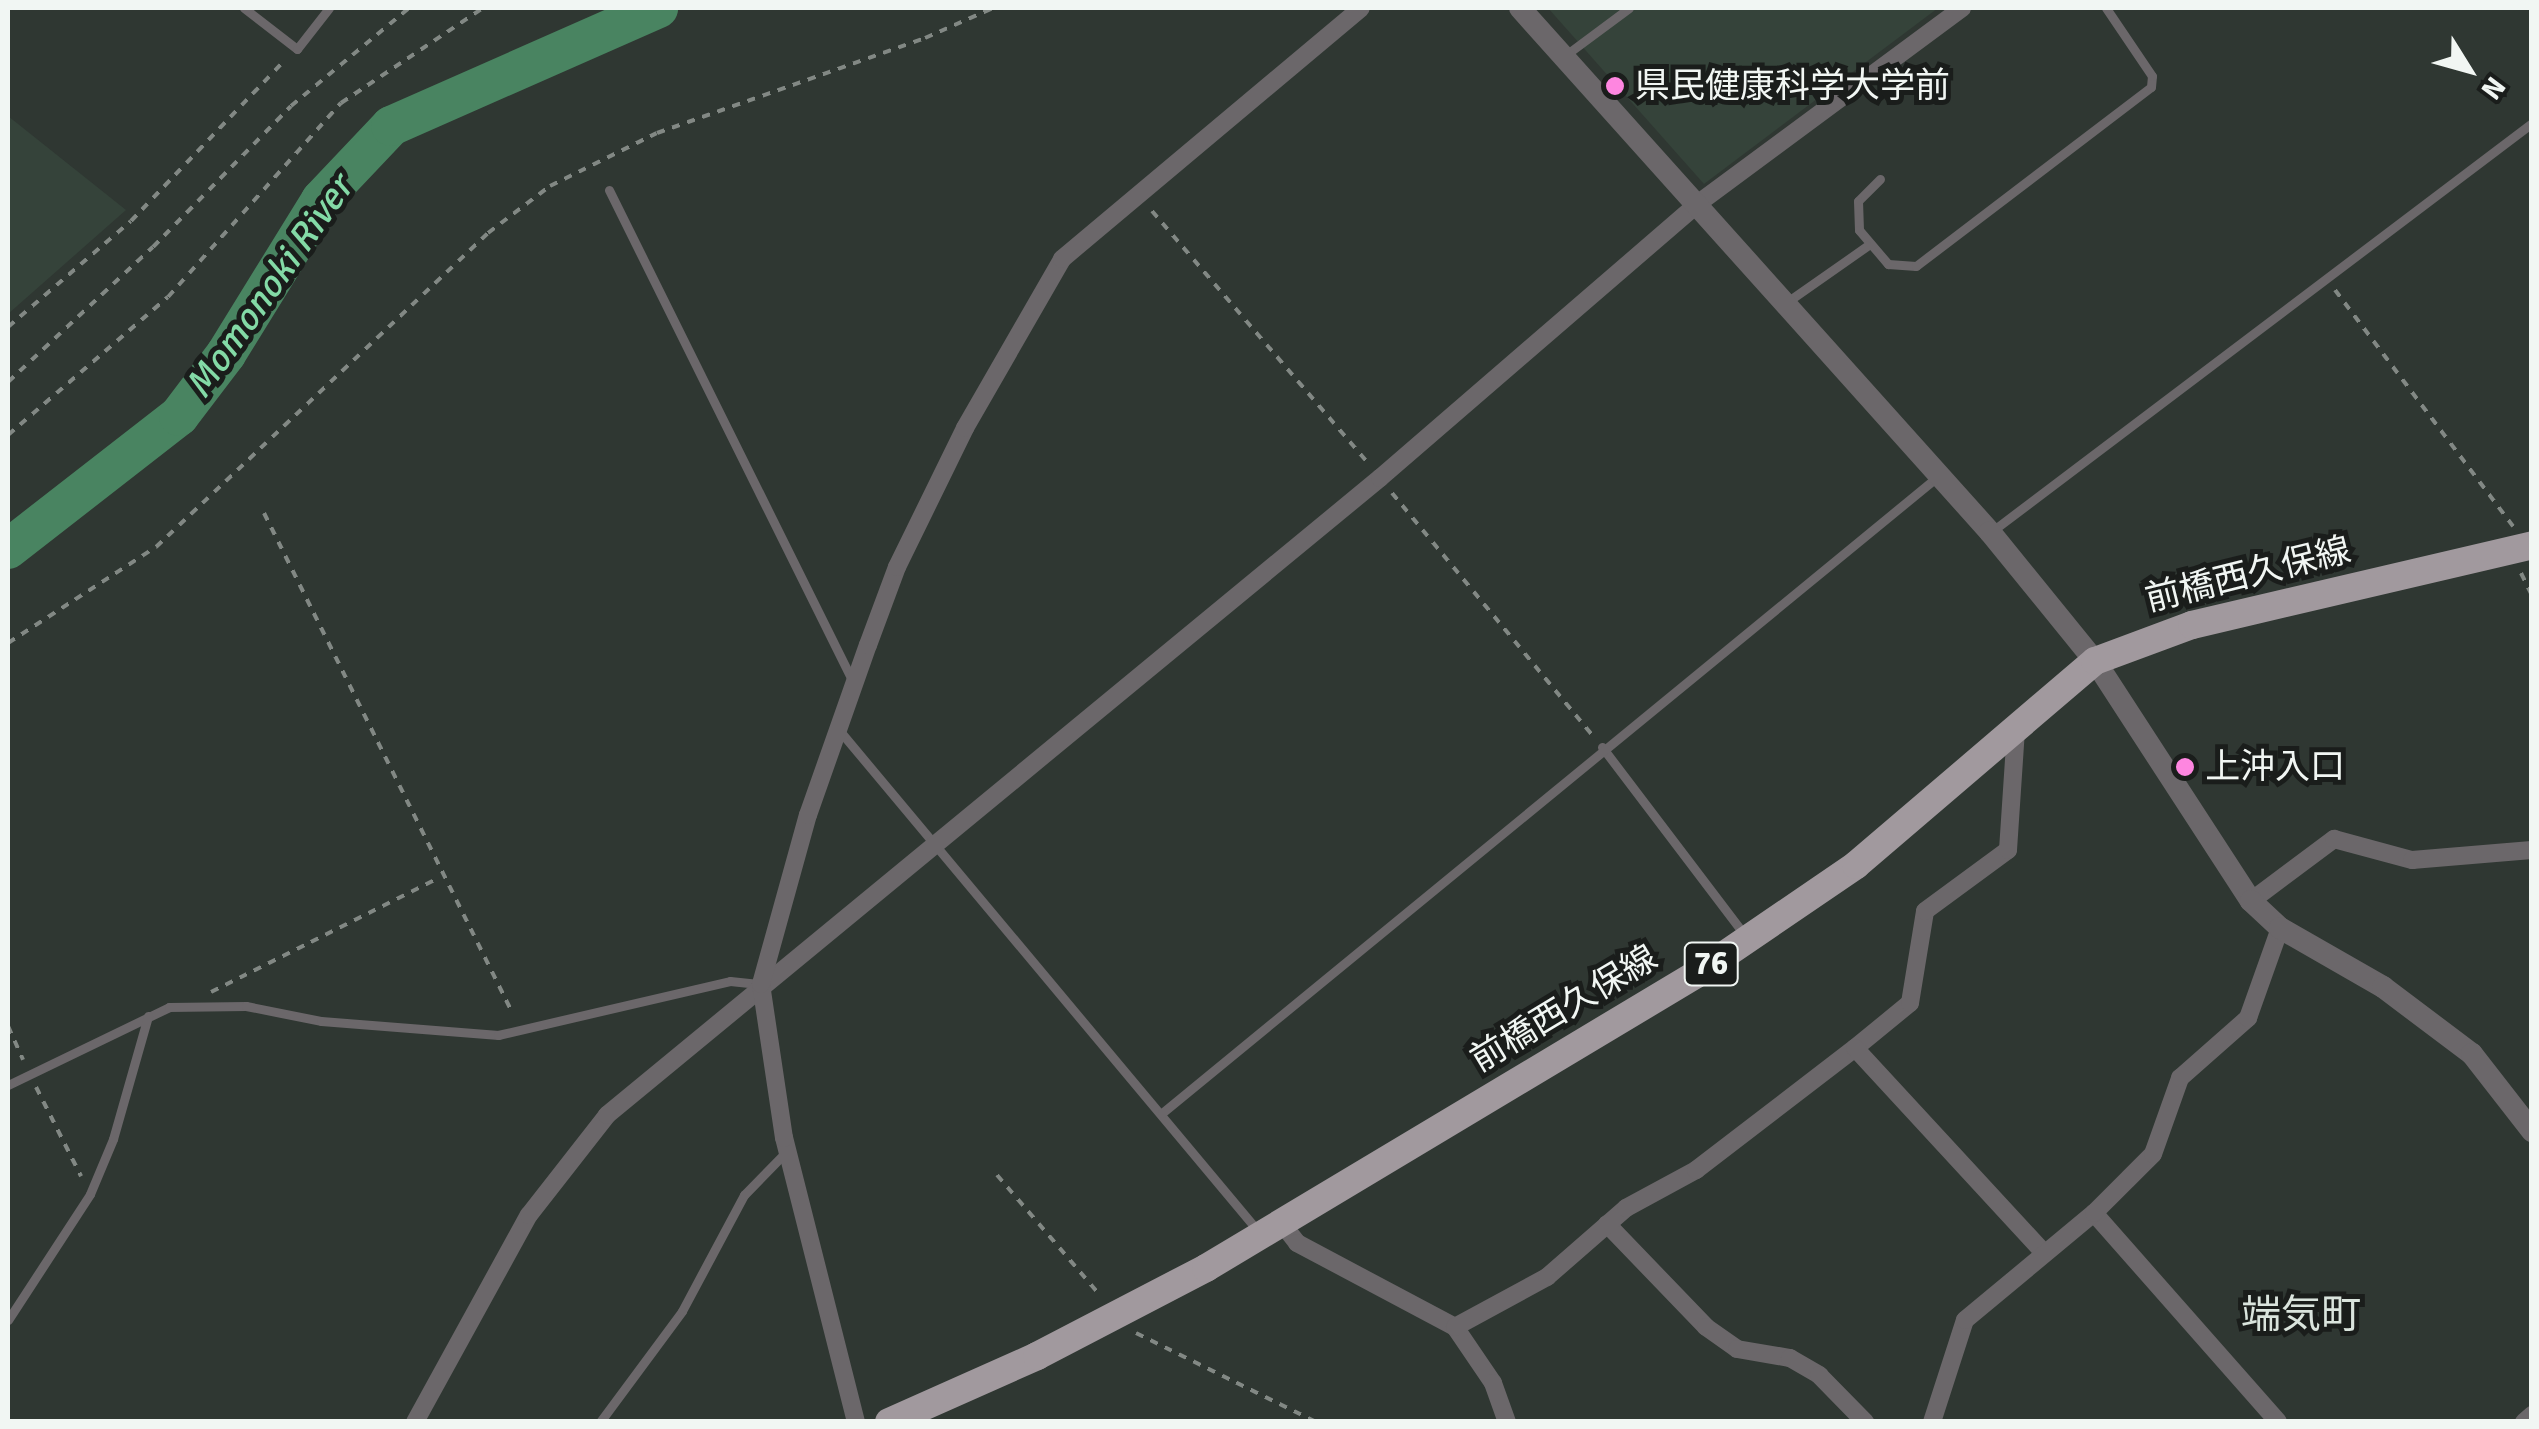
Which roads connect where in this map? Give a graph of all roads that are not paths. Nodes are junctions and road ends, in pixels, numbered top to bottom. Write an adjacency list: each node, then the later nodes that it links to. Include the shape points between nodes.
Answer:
1 (244, 8): 2 (lane, via 297,49)
2 (329, 8)
3 (1361, 8): 19 (street, via 1077,240 1043,285 897,567)
4 (1520, 8): 8 (street)
5 (1629, 8): 8 (lane)
6 (1962, 8): 12 (street)
7 (2106, 8): 13 (lane, via 2152,76 2150,88 1916,266 1897,268)
8 (1560, 59): 12 (street)
9 (2532, 123): 16 (lane)
10 (1880, 179): 13 (lane, via 1863,190 1856,208)
11 (609, 190): 19 (lane)
12 (1696, 206): 14 (street); 23 (street, via 1380,478)
13 (1866, 246): 14 (lane)
14 (1784, 303): 15 (street)
15 (1940, 474): 16 (street); 22 (lane)
16 (1990, 532): 18 (street)
17 (2530, 546): 18 (main road, 前橋西久保線 / 76, via 2192,625)
18 (2095, 661): 20 (main road, 前橋西久保線 / 76); 25 (street)
19 (856, 686): 21 (street)
20 (2016, 729): 27 (main road, 前橋西久保線 / 76, via 1856,865); 30 (street, via 2008,850 1925,911 1910,1003)
21 (839, 730): 23 (lane); 28 (street)
22 (1602, 748): 27 (lane); 32 (lane)
23 (935, 840): 28 (street); 32 (lane)
24 (2532, 850): 25 (street, via 2412,860 2334,839)
25 (2252, 901): 26 (street)
26 (2280, 928): 33 (street, via 2438,1026 2511,1097); 35 (street, via 2248,1018 2180,1078 2153,1154)
27 (1748, 940): 37 (main road, 前橋西久保線 / 76)
28 (761, 984): 29 (lane, via 730,981 498,1035 201,1004); 34 (street); 42 (street, via 607,1115 564,1167 529,1215)
29 (148, 1016): 31 (lane); 39 (lane, via 114,1139 90,1194)
30 (1855, 1048): 36 (street, via 1696,1170); 38 (street)
31 (8, 1085)
32 (1162, 1113): 37 (lane)
33 (2532, 1131)
34 (787, 1151): 43 (lane, via 744,1195 682,1311); 44 (street)
35 (2094, 1213): 38 (street); 49 (street)
36 (1608, 1224): 40 (street, via 1547,1278); 47 (street, via 1706,1327 1736,1349 1790,1358 1819,1374)
37 (1270, 1228): 40 (street); 45 (main road, 前橋西久保線 / 76, via 1129,1310)
38 (2042, 1251): 48 (street, via 1965,1320)
39 (8, 1320)
40 (1455, 1326): 46 (street, via 1493,1384)
41 (2532, 1415): 50 (street)
42 (415, 1422)
43 (600, 1422)
44 (856, 1422)
45 (889, 1422)
46 (1506, 1422)
47 (1864, 1422)
48 (1932, 1422)
49 (2278, 1422)
50 (2524, 1422)

